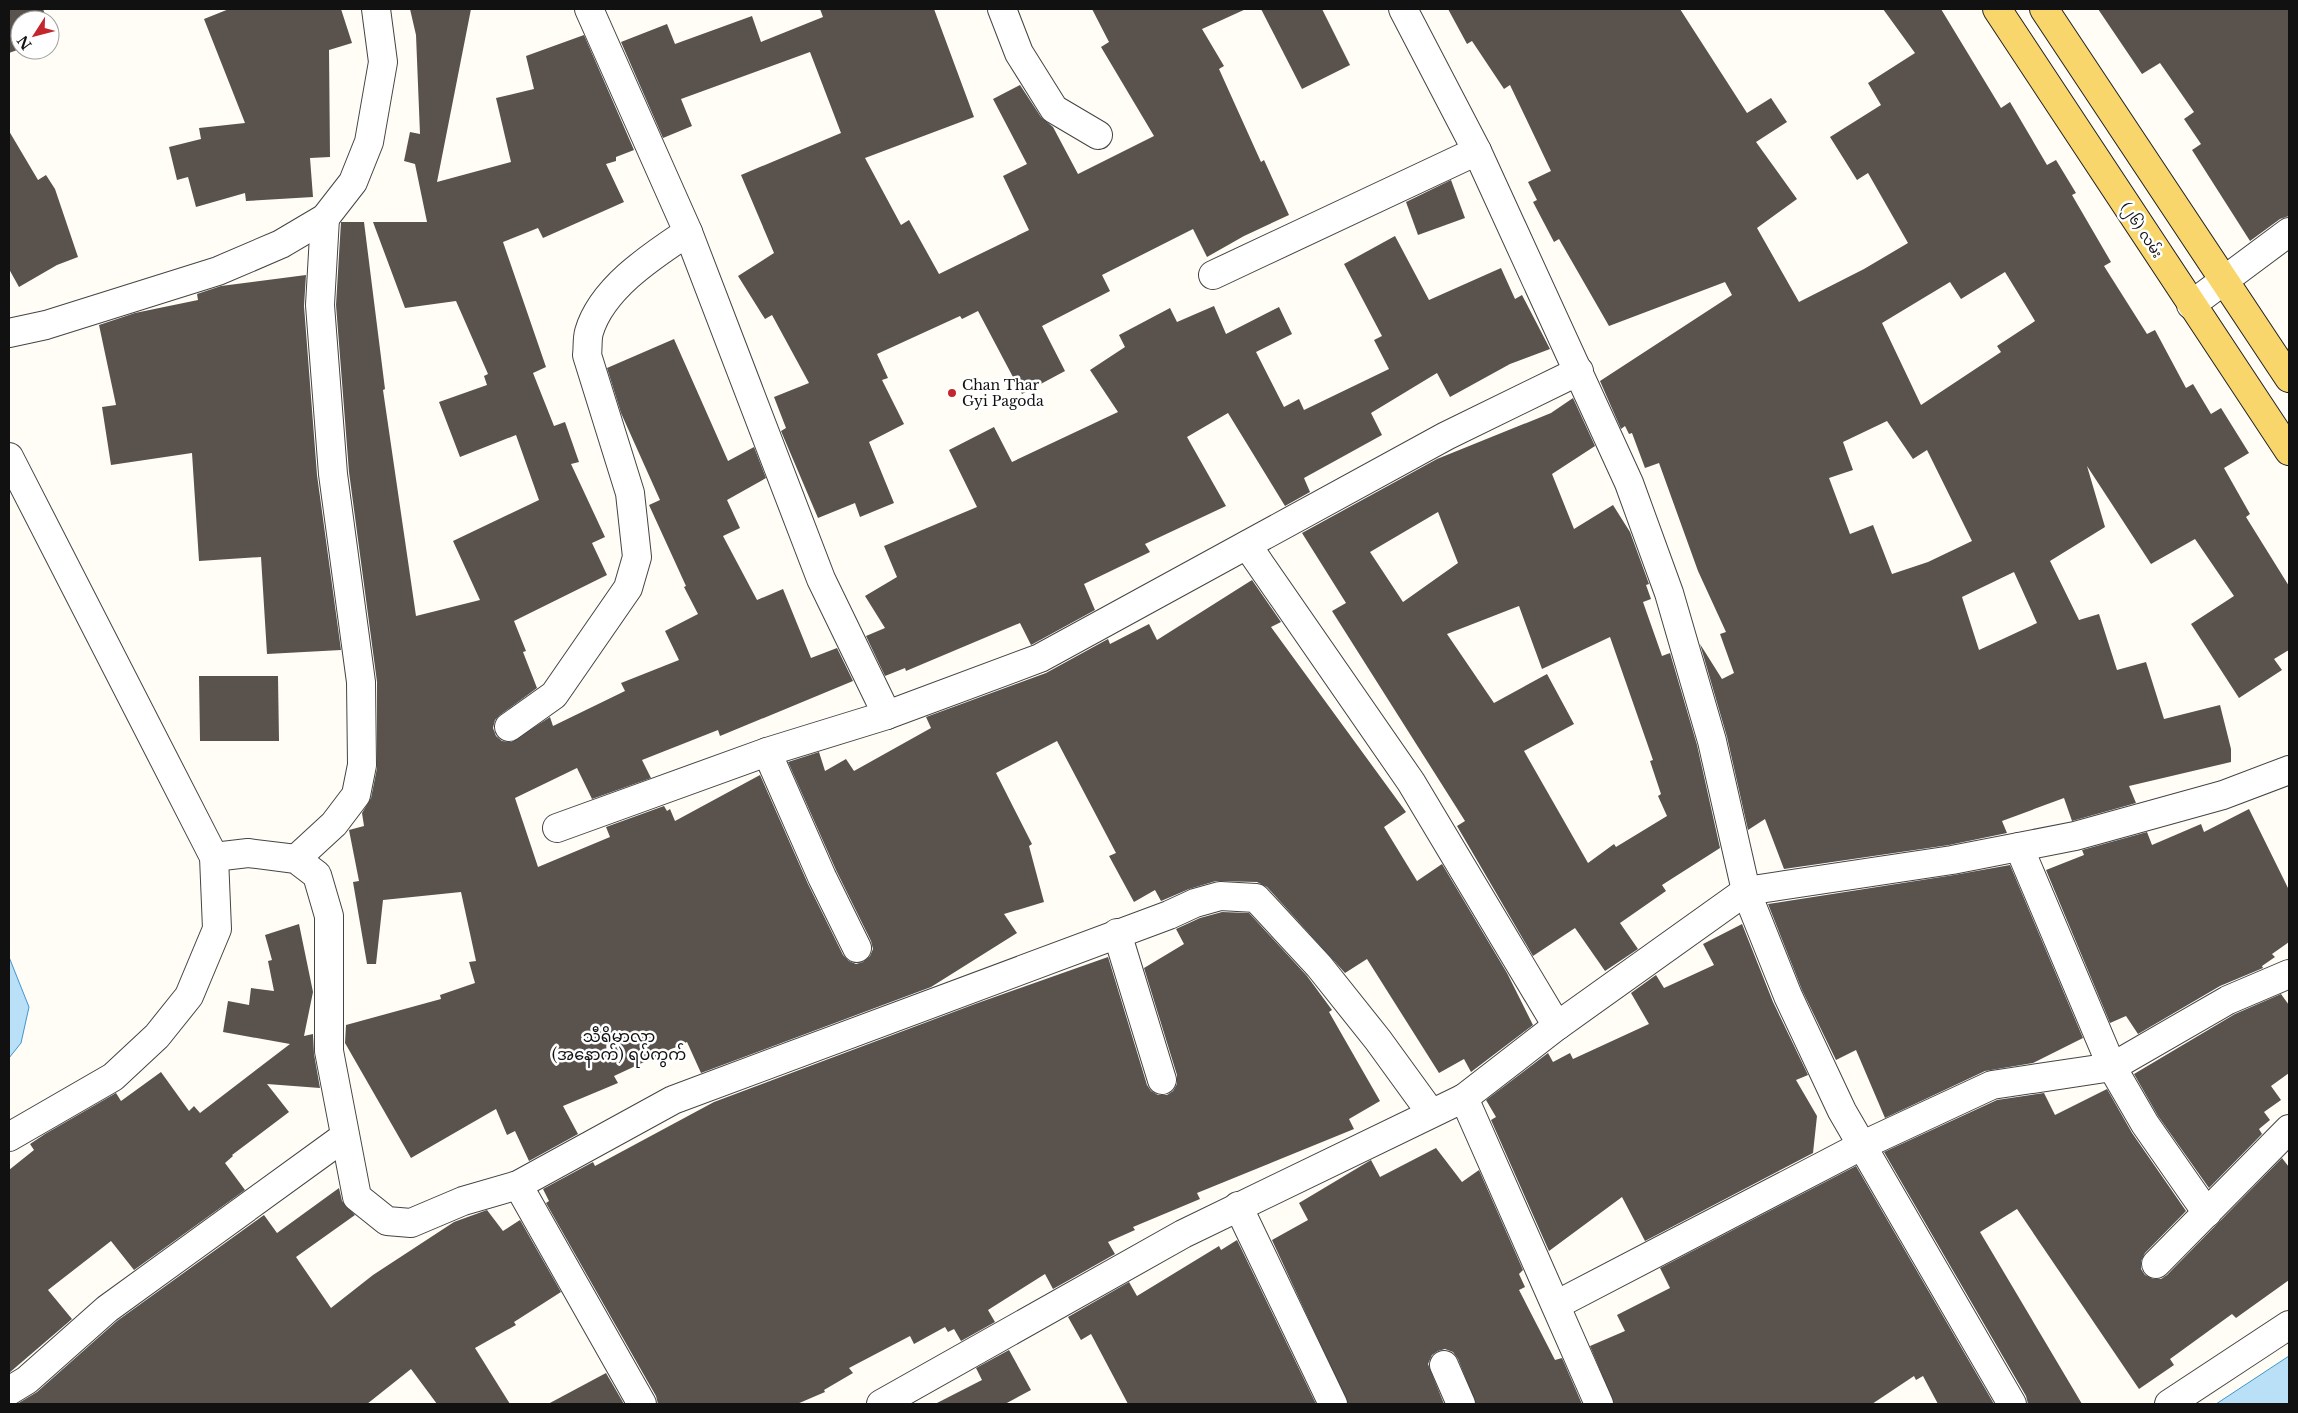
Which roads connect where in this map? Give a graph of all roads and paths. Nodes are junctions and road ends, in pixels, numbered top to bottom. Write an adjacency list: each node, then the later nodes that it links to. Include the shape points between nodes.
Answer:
1 (376, 9): 9 (street, via 383,62 369,142 353,182)
2 (589, 9): 10 (street)
3 (1002, 9): 7 (street, via 1019,53 1054,109)
4 (1403, 9): 8 (street)
5 (1997, 9): 14 (main road, (၂၆) လမ်း)
6 (2044, 9): 13 (main road)
7 (1098, 135)
8 (1477, 151): 12 (street); 16 (street)
9 (325, 218): 15 (street, via 281,244 218,271 46,325); 28 (street, via 320,305 333,474 361,682 362,765 356,795 334,824)
10 (688, 232): 21 (street, via 821,579); 22 (street, via 641,263 601,306 589,332 587,355 630,493 637,557 628,588 554,695)
11 (2289, 232): 13 (street)
12 (1213, 275)
13 (2224, 281): 14 (street); 17 (main road)
14 (2191, 305): 18 (main road, (၂၆) လမ်း)
15 (9, 333)
16 (1580, 371): 20 (street, via 1446,436); 29 (street, via 1629,483 1669,593 1712,741)
17 (2289, 378)
18 (2289, 451)
19 (9, 457): 27 (street)
20 (1247, 545): 21 (street, via 1040,658); 33 (street, via 1411,782)
21 (887, 715): 23 (street)
22 (509, 728)
23 (767, 752): 25 (street); 31 (street, via 822,878)
24 (2289, 770): 26 (street, via 2223,795)
25 (556, 828)
26 (2019, 848): 29 (street); 34 (street)
27 (214, 857): 28 (street, via 248,853); 39 (street, via 216,929 189,996 157,1036 113,1077)
28 (296, 859): 40 (street, via 317,876 329,916 329,1051)
29 (1746, 891): 33 (street); 41 (street, via 1788,996 1842,1112)
30 (1117, 934): 35 (street); 37 (street, via 1220,896 1256,898 1319,966); 42 (street, via 673,1100)
31 (857, 948)
32 (2289, 974): 34 (street, via 2228,1000)
33 (1557, 1026): 36 (street)
34 (2112, 1067): 41 (street, via 1992,1085); 44 (street, via 2145,1124)
35 (1162, 1080)
36 (1464, 1098): 37 (street); 46 (street)
37 (1431, 1114): 43 (street)
38 (2289, 1129): 44 (street)
39 (9, 1137)
40 (344, 1137): 42 (street, via 357,1197 387,1220 411,1223 463,1201); 49 (street, via 107,1309 27,1380)
41 (1863, 1146): 46 (street); 55 (street)
42 (518, 1185): 50 (street)
43 (1238, 1206): 51 (street); 52 (street)
44 (2207, 1213): 45 (street)
45 (2156, 1264)
46 (1556, 1304): 54 (street)
47 (2289, 1325): 56 (street)
48 (1444, 1365): 53 (street)
49 (9, 1391)
50 (642, 1404)
51 (881, 1404)
52 (1333, 1404)
53 (1461, 1404)
54 (1599, 1404)
55 (2012, 1404)
56 (2169, 1404)

